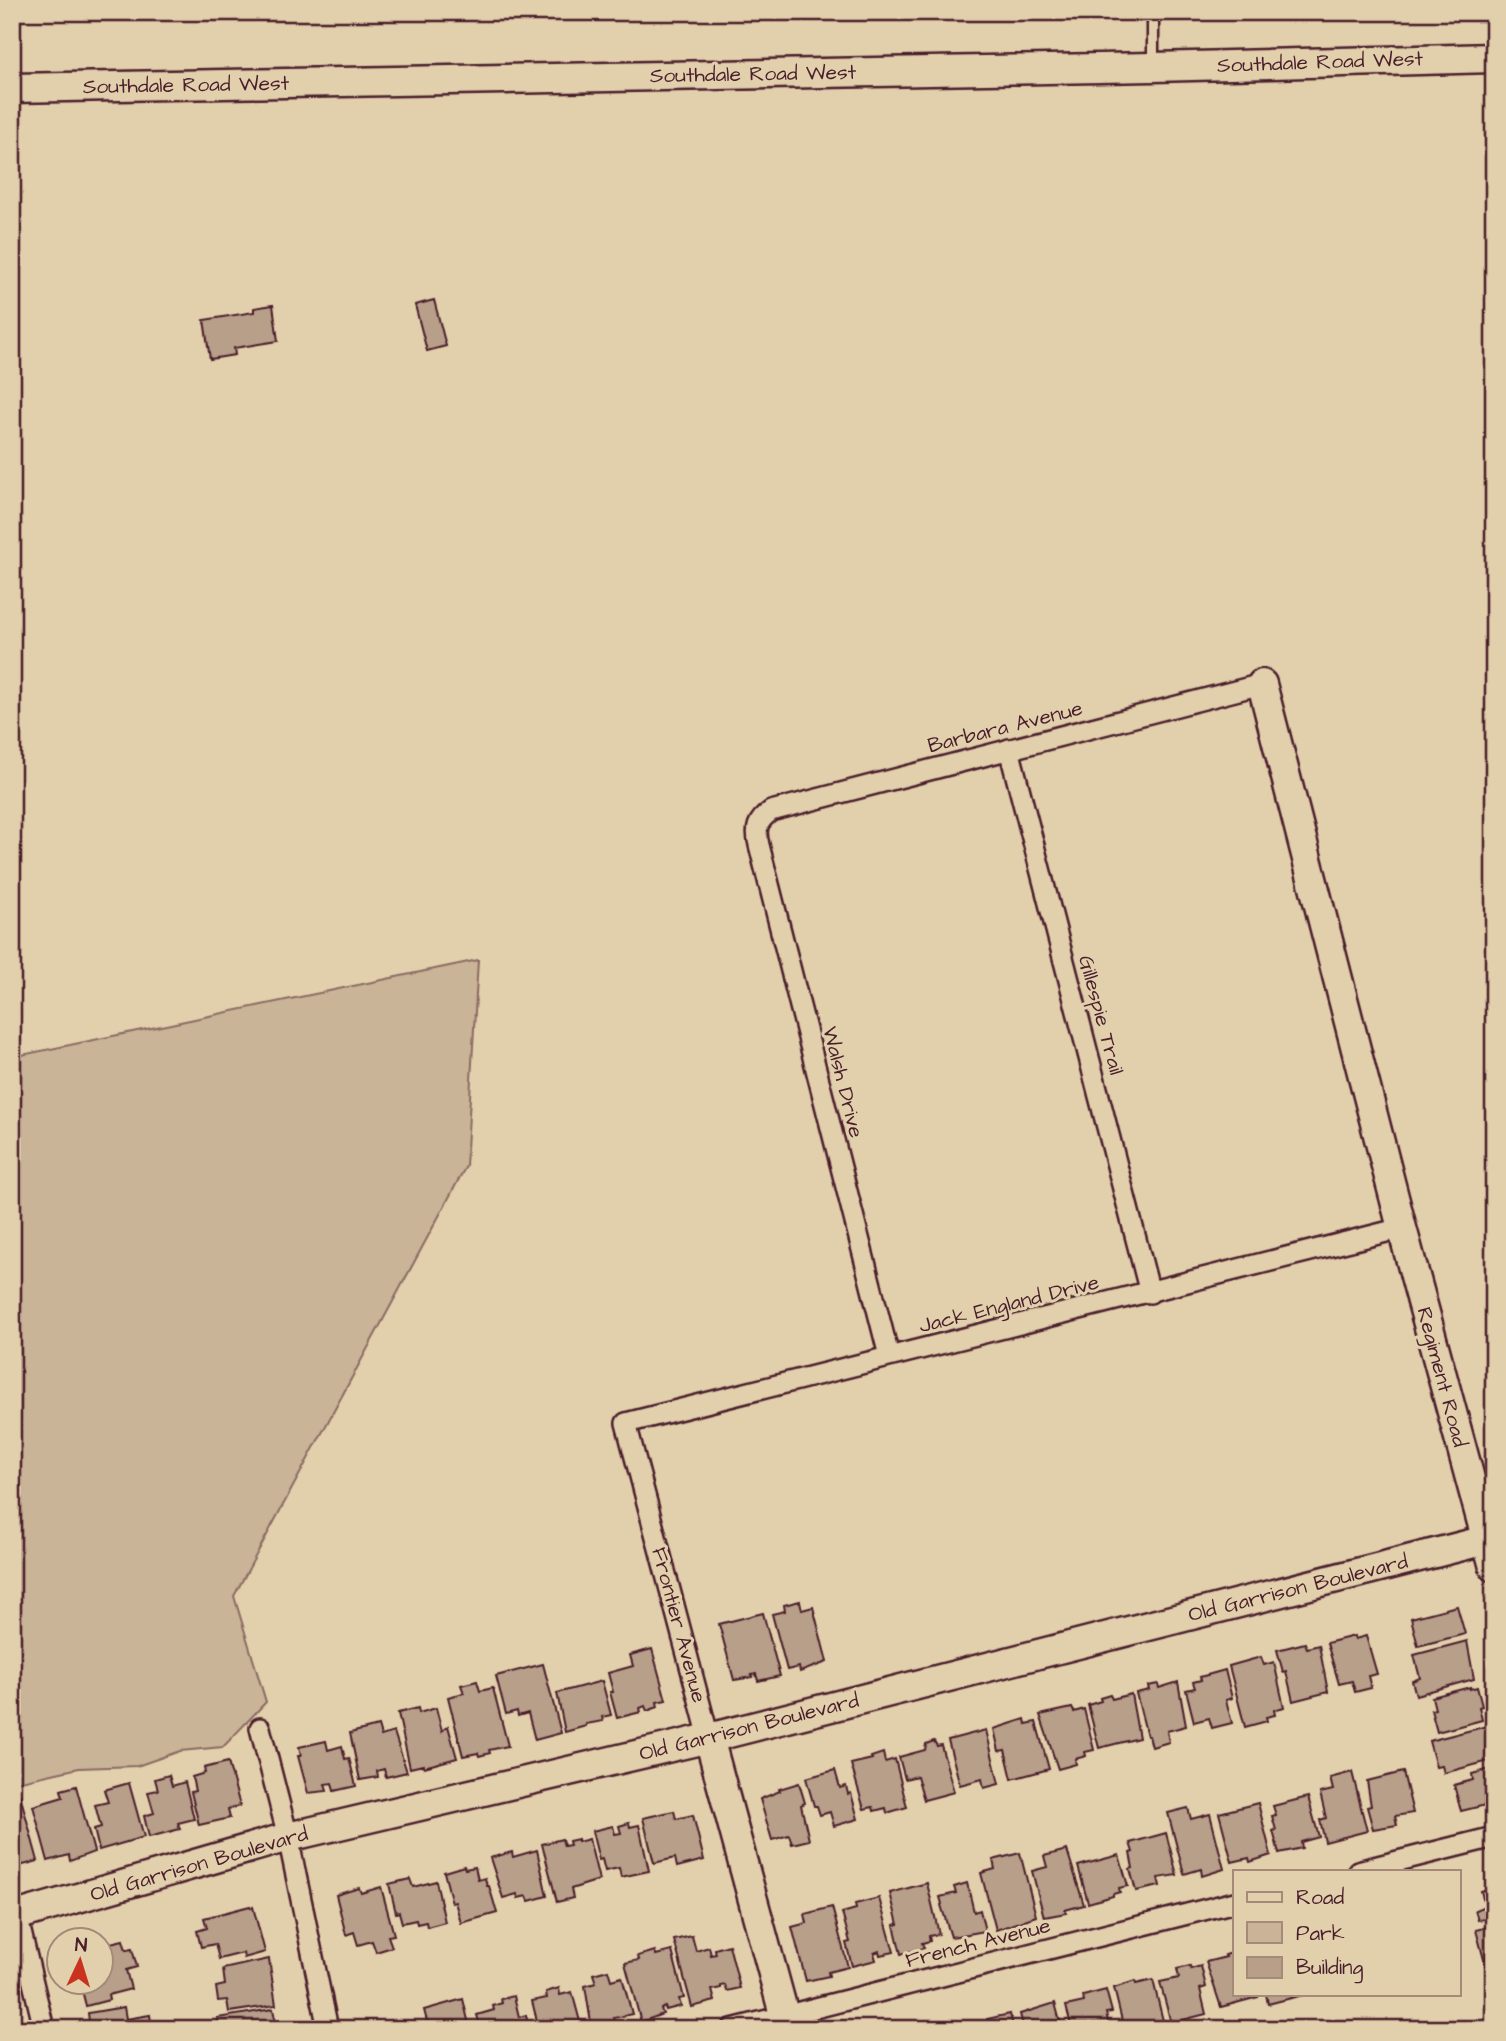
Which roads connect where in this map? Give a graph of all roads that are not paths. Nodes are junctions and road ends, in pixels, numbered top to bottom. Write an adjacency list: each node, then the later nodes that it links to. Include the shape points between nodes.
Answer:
1 (1153, 12): 3 (lane)
2 (1494, 58): 3 (street, Southdale Road West)
3 (1153, 67): 4 (street, Southdale Road West)
4 (12, 89)
5 (1262, 684): 6 (street, Barbara Avenue); 8 (street, Regiment Road)
6 (1009, 749): 7 (street, Barbara Avenue, via 771,811); 9 (street, Gillespie Trail)
7 (760, 818): 10 (street, Walsh Drive, via 756,831 759,845)
8 (1402, 1228): 9 (street, Jack England Drive); 12 (street, Regiment Road)
9 (1150, 1293): 10 (street, Jack England Drive)
10 (889, 1356): 11 (street, Jack England Drive)
11 (626, 1423): 15 (street, Frontier Avenue)
12 (1486, 1540): 13 (street, Regiment Road); 15 (street, Old Garrison Boulevard)
13 (1494, 1567)
14 (260, 1728): 16 (street)
15 (709, 1738): 16 (street, Old Garrison Boulevard); 21 (street, Frontier Avenue)
16 (288, 1837): 20 (street, Old Garrison Boulevard); 23 (street)
17 (1494, 1837): 18 (street)
18 (1362, 1870)
19 (1233, 1903): 21 (street, French Avenue)
20 (15, 1916): 22 (street)
21 (786, 2022): 24 (street, French Avenue)
22 (44, 2029)
23 (328, 2029)
24 (732, 2029)

